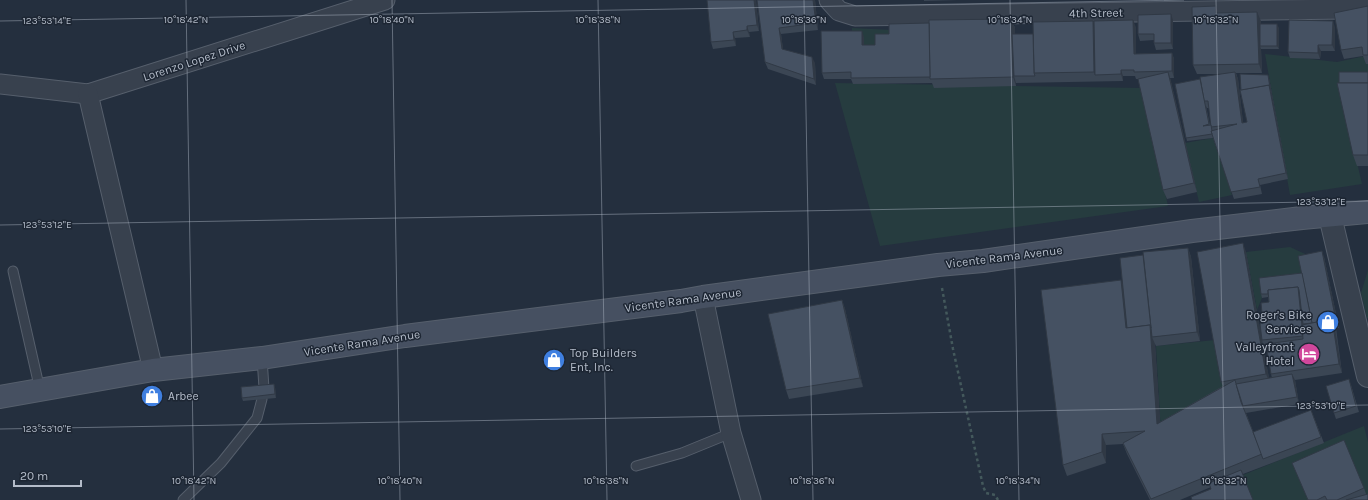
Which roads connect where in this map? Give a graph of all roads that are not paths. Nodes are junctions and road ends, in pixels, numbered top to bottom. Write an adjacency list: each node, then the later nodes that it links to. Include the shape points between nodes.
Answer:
1 (385, 0): 5 (street, Lorenzo Lopez Drive)
2 (828, 0): 3 (street, 4th Street, via 838,11 855,16 1348,9 1364,4)
3 (1367, 0)
4 (0, 84): 5 (street, Lorenzo Lopez Drive)
5 (88, 94): 11 (street)
6 (1368, 212): 7 (main road, Vicente Rama Avenue)
7 (1330, 216): 9 (main road, Vicente Rama Avenue, via 1200,230); 12 (street)
8 (13, 271): 14 (lane)
9 (703, 297): 10 (main road, Vicente Rama Avenue, via 405,336); 17 (street)
10 (262, 358): 11 (main road, Vicente Rama Avenue); 13 (lane)
11 (154, 370): 14 (main road, Vicente Rama Avenue)
12 (1368, 376)
13 (264, 388)
14 (40, 390): 15 (main road, Vicente Rama Avenue)
15 (0, 397)
16 (262, 399): 19 (lane, via 257,418 221,463)
17 (731, 433): 18 (lane); 20 (street)
18 (636, 466)
19 (183, 500)
20 (751, 500)

